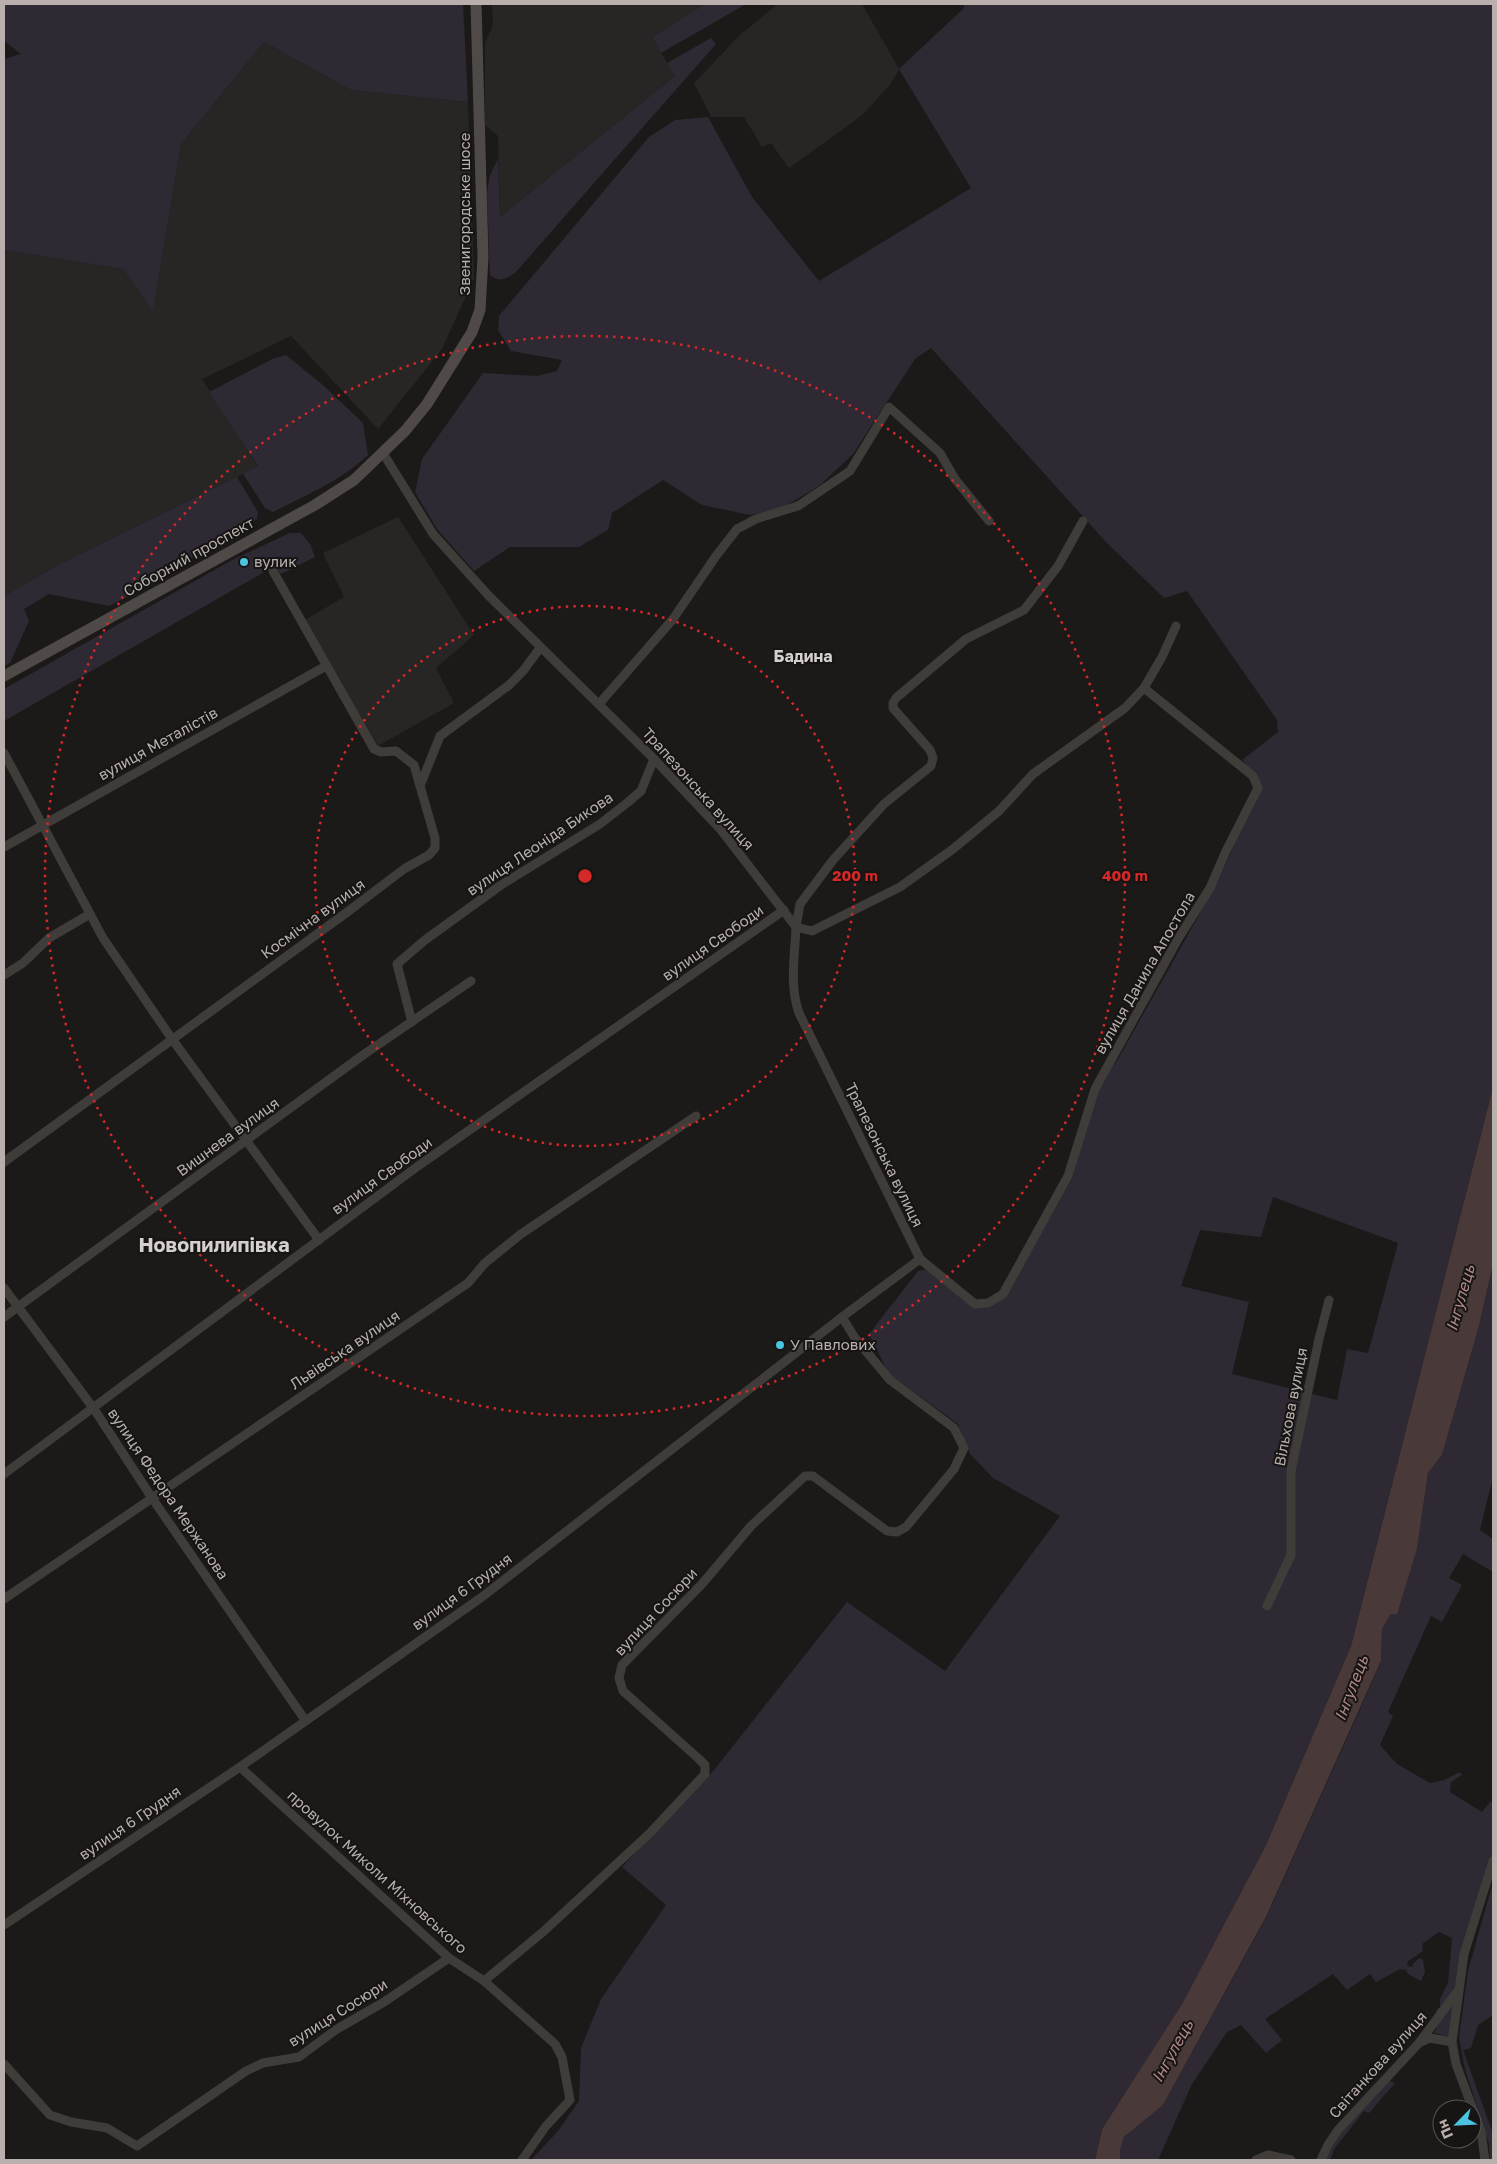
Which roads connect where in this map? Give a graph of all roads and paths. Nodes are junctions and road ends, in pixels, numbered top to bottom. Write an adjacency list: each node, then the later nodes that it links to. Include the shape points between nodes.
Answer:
1 (476, 4): 2 (main road, Звенигородське шосе, via 483,257 480,310 472,332 427,404)
2 (383, 454): 7 (street, Трапезонська вулиця, via 433,534); 9 (main road, Соборний проспект, via 354,480 314,505)
3 (989, 521): 11 (street, via 955,479 940,454 890,407 850,471 798,506 756,519 737,530 674,619)
4 (1083, 521): 19 (street, via 1058,566 1024,610 966,639 896,698 894,708 930,750 931,766 884,804 832,860 800,904)
5 (273, 571): 8 (street)
6 (1176, 626): 10 (street)
7 (540, 648): 11 (street, Трапезонська вулиця); 14 (street, via 508,686 440,736)
8 (326, 666): 14 (street, Космічна вулиця, via 374,749 396,751 414,765); 15 (street, вулиця Металістів)
9 (4, 676)
10 (1144, 688): 19 (street, via 1125,708 1033,774 998,811 953,849 900,887 812,931); 31 (street, вулиця Данила Апостола, via 1253,776 1258,788 1210,888 1095,1089 1068,1176 1004,1294)
11 (599, 704): 13 (street, Трапезонська вулиця)
12 (4, 753): 15 (street)
13 (654, 759): 17 (street, Трапезонська вулиця, via 721,830); 22 (street, вулиця Леоніда Бикова, via 640,791 607,819 501,885 397,964)
14 (420, 786): 23 (street, Космічна вулиця, via 436,838 435,848 429,855 404,869)
15 (44, 825): 16 (street, вулиця Металістів); 18 (street)
16 (4, 847)
17 (784, 910): 19 (street, Трапезонська вулиця); 27 (street, вулиця Свободи, via 418,1166)
18 (90, 914): 20 (street, via 49,938 23,963); 23 (street)
19 (796, 927): 28 (street, Трапезонська вулиця, via 793,984 799,1013)
20 (4, 975)
21 (471, 981): 22 (street, Вишнева вулиця)
22 (412, 1022): 25 (street, Вишнева вулиця, via 363,1054)
23 (172, 1039): 25 (street); 26 (street, Космічна вулиця)
24 (696, 1116): 37 (street, Львівська вулиця, via 521,1234 484,1263 468,1283)
25 (247, 1141): 27 (street); 32 (street, Вишнева вулиця)
26 (4, 1162)
27 (319, 1240): 35 (street, вулиця Свободи)
28 (920, 1259): 31 (street, Трапезонська вулиця, via 975,1304); 34 (street, вулиця 6 Грудня)
29 (4, 1288): 32 (street, вулиця Федора Мержанова)
30 (1329, 1300): 39 (street, Вільхова вулиця, via 1291,1471 1291,1555)
31 (988, 1304)
32 (18, 1307): 33 (street, Вишнева вулиця); 35 (street, вулиця Федора Мержанова)
33 (4, 1317)
34 (842, 1317): 40 (street, вулиця 6 Грудня, via 482,1597); 45 (street, вулиця Сосюри, via 890,1380 954,1428 964,1448 954,1469 906,1526 897,1532 887,1531 813,1476 805,1476 751,1526 702,1584 622,1664 619,1678 623,1690 699,1758 705,1766 705,1774 650,1833 544,1931)
35 (94, 1409): 36 (street, вулиця Свободи); 37 (street, вулиця Федора Мержанова)
36 (4, 1474)
37 (152, 1498): 38 (street, Львівська вулиця); 40 (street, вулиця Федора Мержанова)
38 (4, 1599)
39 (1268, 1606)
40 (305, 1720): 41 (street, вулиця 6 Грудня)
41 (240, 1767): 43 (street, вулиця 6 Грудня); 44 (street, провулок Миколи Міхновського)
42 (1493, 1861): 46 (street, via 1464,1954)
43 (4, 1925)
44 (449, 1958): 45 (street, провулок Миколи Міхновського); 49 (street, вулиця Сосюри, via 299,2057 263,2063 246,2071 137,2146 107,2128 50,2116)
45 (484, 1981): 50 (street, провулок Миколи Міхновського, via 555,2044 562,2057 570,2100)
46 (1458, 1989): 47 (street); 48 (street, Світанкова вулиця)
47 (1452, 2042): 48 (street, via 1430,2038); 54 (street, via 1456,2064 1481,2131)
48 (1419, 2043): 53 (street, Світанкова вулиця, via 1349,2117 1328,2145)
49 (4, 2064)
50 (522, 2160)
51 (1256, 2160): 52 (street, via 1268,2155)
52 (1291, 2160)
53 (1322, 2160)
54 (1485, 2160)

